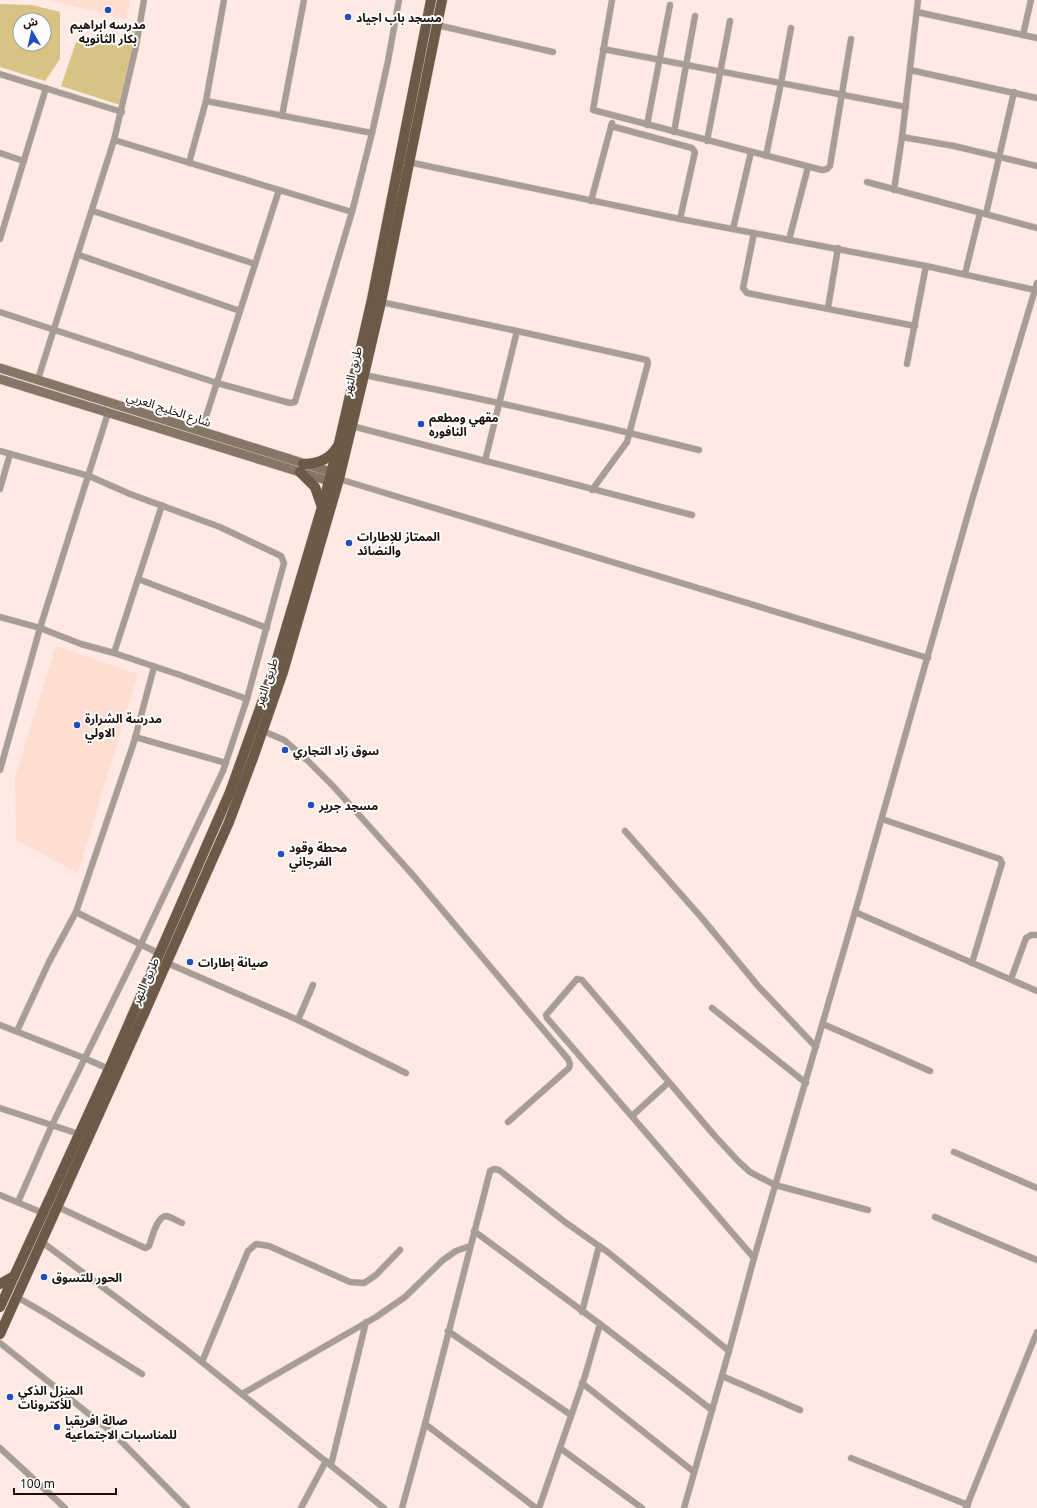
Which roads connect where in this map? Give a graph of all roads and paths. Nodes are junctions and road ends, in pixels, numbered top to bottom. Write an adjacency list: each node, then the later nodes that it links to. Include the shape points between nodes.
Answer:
1 (144, 0): 33 (street)
2 (224, 0): 31 (street)
3 (304, 0): 34 (street)
4 (399, 0): 39 (street)
5 (431, 0): 90 (main road, طريق النهر, via 372,299)
6 (442, 0): 14 (main road, طريق النهر)
7 (612, 0): 19 (street)
8 (918, 0): 11 (street)
9 (1031, 0): 16 (street)
10 (670, 5): 21 (street)
11 (917, 12): 16 (street); 23 (street)
12 (695, 16): 22 (street)
13 (730, 21): 24 (street)
14 (437, 25): 20 (street); 48 (main road, طريق النهر)
15 (791, 28): 26 (street)
16 (1023, 35): 17 (street)
17 (1037, 38)
18 (851, 39): 29 (street)
19 (603, 49): 21 (street); 35 (street, via 593,110)
20 (553, 52)
21 (660, 60): 22 (street); 36 (street)
22 (687, 65): 24 (street); 38 (street)
23 (910, 70): 28 (street); 32 (street)
24 (721, 72): 26 (street); 42 (street)
25 (0, 74): 27 (street)
26 (781, 83): 29 (street); 45 (street)
27 (46, 88): 33 (street); 47 (street)
28 (1014, 92): 30 (street); 46 (street)
29 (842, 95): 32 (street); 51 (street, via 830,166 822,170)
30 (1037, 98)
31 (206, 101): 34 (street); 49 (street)
32 (906, 107): 40 (street)
33 (122, 112): 41 (street)
34 (282, 116): 39 (street)
35 (614, 116): 36 (street); 37 (street)
36 (647, 125): 38 (street)
37 (611, 126): 55 (street); 59 (street, via 692,148 695,152)
38 (674, 132): 42 (street)
39 (372, 133): 57 (street)
40 (902, 137): 46 (street); 54 (street)
41 (114, 140): 49 (street); 56 (street)
42 (707, 141): 43 (street)
43 (751, 152): 45 (street); 61 (street)
44 (0, 153): 47 (street)
45 (766, 156): 51 (street)
46 (1000, 157): 50 (street); 58 (street)
47 (24, 161): 63 (street)
48 (408, 162): 55 (street); 72 (main road, طريق النهر)
49 (189, 163): 53 (street)
50 (1037, 166)
51 (808, 167): 64 (street)
52 (867, 182): 54 (street)
53 (279, 190): 57 (street); 67 (street)
54 (894, 190): 58 (street)
55 (591, 201): 59 (street)
56 (93, 211): 66 (street); 67 (street)
57 (352, 212): 84 (street, via 296,401 290,403)
58 (983, 214): 60 (street); 69 (street)
59 (680, 219): 61 (street)
60 (1037, 228)
61 (733, 229): 62 (street)
62 (754, 233): 64 (street); 73 (street, via 744,291)
63 (0, 237)
64 (789, 240): 65 (street)
65 (838, 248): 68 (street); 73 (street)
66 (79, 255): 74 (street); 77 (street)
67 (255, 264): 74 (street)
68 (926, 266): 69 (street); 76 (street)
69 (965, 274): 71 (street)
70 (1037, 283): 71 (street)
71 (1035, 290): 108 (street)
72 (381, 302): 78 (street); 81 (main road, طريق النهر)
73 (828, 308): 76 (street)
74 (240, 311): 84 (street)
75 (0, 312): 77 (street)
76 (915, 326): 79 (street)
77 (54, 330): 83 (street); 84 (street)
78 (517, 331): 85 (street); 89 (street, via 647,360)
79 (908, 364)
80 (0, 368): 83 (main road, شارع الخليج العربي)
81 (364, 375): 85 (street); 87 (main road, طريق النهر)
82 (0, 379): 86 (main road, شارع الخليج العربي)
83 (38, 380): 88 (main road, شارع الخليج العربي)
84 (217, 383): 88 (street)
85 (499, 403): 89 (street); 94 (street)
86 (108, 413): 95 (main road, شارع الخليج العربي); 96 (street)
87 (352, 426): 94 (street); 97 (main road, طريق النهر)
88 (201, 432): 95 (main road, شارع الخليج العربي)
89 (630, 433): 91 (street); 99 (street, via 626,444)
90 (339, 443): 95 (main road, via 324,459); 97 (main road, طريق النهر)
91 (698, 450)
92 (0, 451): 93 (street)
93 (10, 454): 96 (street); 98 (street)
94 (485, 461): 99 (street)
95 (302, 468): 97 (main road, شارع الخليج العربي); 101 (main road, via 315,487)
96 (89, 476): 100 (street); 105 (street)
97 (333, 477): 101 (main road, طريق النهر); 108 (street); 111 (main road, طريق النهر, via 283,672)
98 (0, 489)
99 (592, 490): 102 (street)
100 (162, 505): 103 (street); 106 (street, via 225,530 282,558 284,563)
101 (322, 507): 122 (main road, طريق النهر, via 274,669 251,735 230,792)
102 (692, 515)
103 (138, 579): 106 (street); 107 (street)
104 (0, 617): 105 (street)
105 (40, 628): 107 (street, via 81,644); 113 (street)
106 (267, 628): 110 (street)
107 (114, 653): 109 (street)
108 (928, 658): 116 (street)
109 (154, 667): 110 (street); 112 (street)
110 (247, 699): 114 (street)
111 (263, 731): 123 (main road, طريق النهر, via 229,822); 142 (street, via 284,740 333,786 412,874 568,1059 569,1068)
112 (135, 737): 114 (street); 118 (street)
113 (2, 757): 115 (street)
114 (226, 763): 121 (street)
115 (0, 770)
116 (882, 819): 119 (street); 124 (street, via 1000,859 1002,863)
117 (625, 831): 133 (street, via 758,986)
118 (76, 912): 121 (street); 132 (street)
119 (855, 912): 124 (street); 130 (street)
120 (1037, 935): 125 (street, via 1026,938)
121 (141, 944): 122 (street); 134 (street)
122 (160, 954): 135 (main road, طريق النهر)
123 (167, 963): 129 (street); 144 (main road, طريق النهر)
124 (972, 963): 125 (street)
125 (1011, 979): 127 (street)
126 (313, 985): 129 (street)
127 (1037, 991)
128 (712, 1008): 139 (street)
129 (298, 1020): 137 (street)
130 (823, 1024): 133 (street); 136 (street)
131 (0, 1025): 132 (street)
132 (17, 1031): 134 (street)
133 (816, 1047): 139 (street)
134 (84, 1058): 135 (street); 143 (street)
135 (109, 1069): 144 (main road, طريق النهر)
136 (930, 1071)
137 (406, 1074)
138 (669, 1082): 141 (street); 141 (street, via 582,980 577,979 546,1016); 146 (street, via 738,1161 750,1172)
139 (806, 1083): 146 (street)
140 (0, 1108): 143 (street)
141 (632, 1116): 160 (street)
142 (508, 1122)
143 (52, 1125): 144 (street); 149 (street)
144 (84, 1136): 150 (main road, طريق النهر); 152 (main road, طريق النهر)
145 (954, 1152): 147 (street)
146 (775, 1185): 151 (street); 160 (street)
147 (1037, 1188)
148 (0, 1195): 149 (street)
149 (18, 1202): 152 (street)
150 (58, 1207): 154 (street, via 145,1248 149,1246 158,1220 162,1217 167,1216); 156 (main road, طريق النهر)
151 (868, 1210)
152 (43, 1213): 162 (main road, طريق النهر)
153 (935, 1217): 161 (street)
154 (182, 1223)
155 (474, 1231): 157 (street); 158 (street, via 490,1171 494,1169 499,1170); 167 (street)
156 (42, 1242): 165 (main road, طريق النهر); 175 (street)
157 (470, 1246): 168 (street, via 456,1251 443,1260 405,1297); 170 (street)
158 (599, 1246): 167 (street); 174 (street)
159 (400, 1250): 175 (street, via 376,1275 364,1283 350,1282 269,1246 256,1244 248,1251)
160 (754, 1258): 174 (street)
161 (1037, 1260)
162 (14, 1276): 163 (main road); 164 (main road, طريق النهر)
163 (0, 1284)
164 (3, 1291): 166 (main road, طريق النهر)
165 (17, 1297): 172 (main road, طريق النهر); 176 (street)
166 (0, 1307)
167 (582, 1312): 169 (street)
168 (366, 1322): 179 (street); 187 (street)
169 (600, 1324): 178 (street); 180 (street)
170 (448, 1331): 182 (street); 183 (street)
171 (1037, 1332): 189 (street)
172 (0, 1334)
173 (0, 1343): 191 (street, via 114,1434)
174 (729, 1351): 177 (street)
175 (202, 1362): 179 (street)
176 (142, 1374)
177 (722, 1376): 180 (street); 181 (street)
178 (582, 1383): 182 (street); 188 (street)
179 (242, 1394): 187 (street)
180 (712, 1410): 188 (street)
181 (800, 1410)
182 (571, 1415): 185 (street)
183 (425, 1424): 194 (street); 195 (street)
184 (0, 1448): 190 (street)
185 (560, 1448): 196 (street); 197 (street)
186 (851, 1458): 189 (street)
187 (329, 1463): 192 (street); 193 (street)
188 (694, 1472): 198 (street)
189 (967, 1506)
190 (65, 1508)
191 (187, 1508)
192 (301, 1508)
193 (384, 1508)
194 (402, 1508)
195 (536, 1508)
196 (539, 1508)
197 (642, 1508)
198 (684, 1508)

